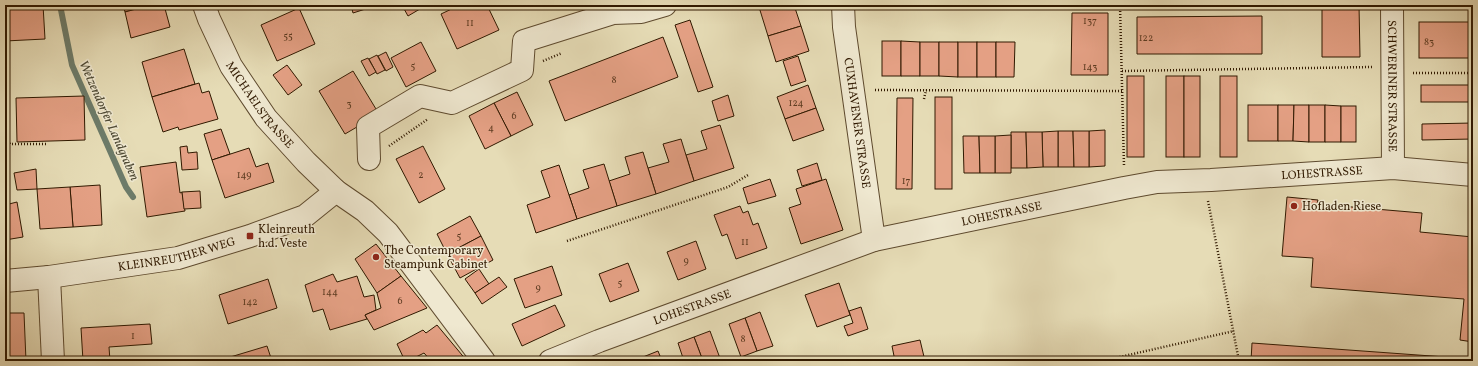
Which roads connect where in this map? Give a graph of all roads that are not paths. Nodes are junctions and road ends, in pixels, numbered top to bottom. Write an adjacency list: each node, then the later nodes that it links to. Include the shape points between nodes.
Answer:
1 (204, 5): 8 (street, MICHAELSTRASSE, via 231,66 266,118)
2 (665, 5): 5 (street, via 641,12 613,13 524,41 522,70 452,103 420,96 368,127)
3 (843, 5): 9 (street, CUXHAVENER STRASSE)
4 (1392, 5): 6 (street, SCHWERINER STRASSE)
5 (369, 159)
6 (1393, 168): 7 (street, LOHESTRASSE); 9 (street, LOHESTRASSE, via 1157,182)
7 (1473, 175)
8 (336, 191): 10 (street, KLEINREUTHER WEG, via 305,216 178,258); 13 (street, MICHAELSTRASSE, via 365,211 388,233)
9 (874, 240): 14 (street, LOHESTRASSE)
10 (49, 277): 11 (street, KLEINREUTHER WEG); 12 (street)
11 (5, 281)
12 (53, 361)
13 (484, 361)
14 (550, 361)

